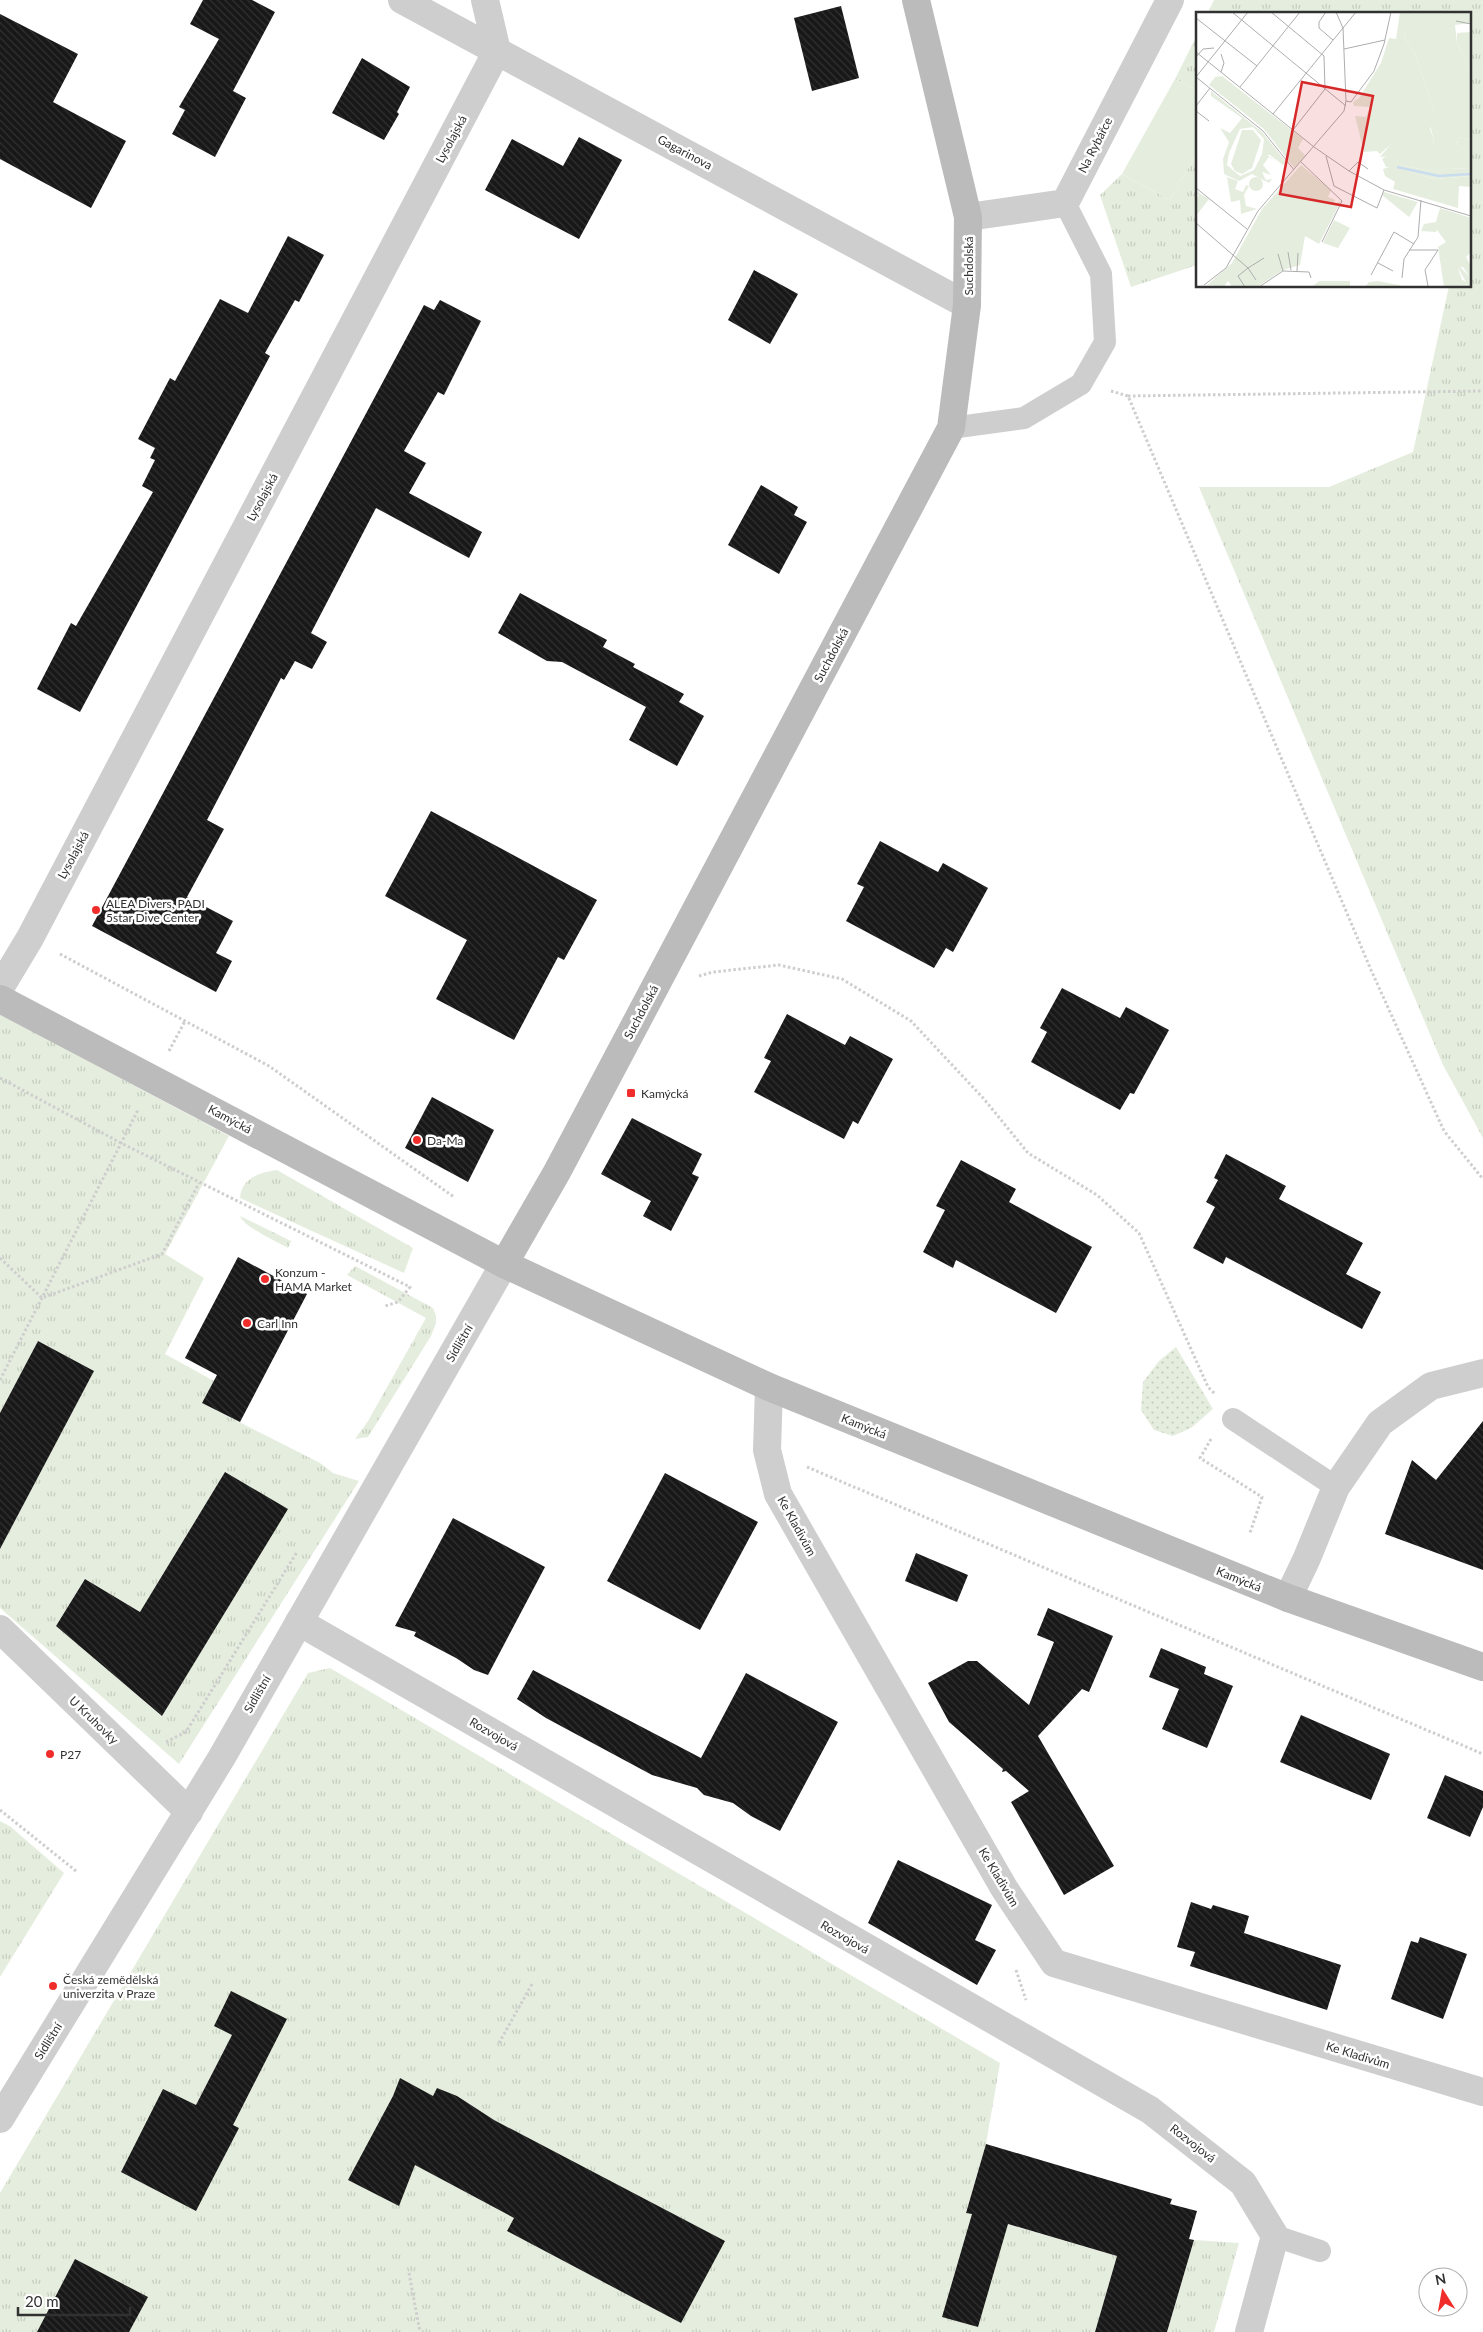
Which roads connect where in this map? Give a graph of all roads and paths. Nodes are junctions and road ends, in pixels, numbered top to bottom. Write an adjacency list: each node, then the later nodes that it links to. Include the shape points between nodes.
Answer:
1 (402, 0): 5 (street, Gagarinova)
2 (485, 0): 5 (street)
3 (916, 0): 7 (main road, Suchdolská)
4 (1170, 0): 6 (street, Na Rybářce)
5 (498, 51): 8 (street, Gagarinova); 13 (street, Lysolajská)
6 (1065, 203): 7 (street); 9 (lane, via 1100,274 1105,342)
7 (968, 217): 8 (main road, Suchdolská)
8 (967, 305): 12 (main road, Suchdolská)
9 (1081, 384): 11 (path); 12 (lane, via 1024,418)
10 (1483, 391): 11 (path)
11 (1128, 396): 21 (path, via 1368,961 1444,1131)
12 (951, 428): 15 (main road, Suchdolská)
13 (30, 938): 14 (street, Lysolajská); 17 (path)
14 (0, 988)
15 (653, 990): 25 (main road, Suchdolská, via 557,1172); 31 (path, via 713,972 779,965 842,979 912,1021 984,1099 1028,1153 1097,1195 1139,1232 1208,1387)
16 (0, 999): 19 (main road, Kamýcká)
17 (185, 1021): 19 (path); 23 (path, via 270,1066 454,1197)
18 (0, 1078): 20 (path)
19 (154, 1080): 20 (path); 23 (main road, Kamýcká)
20 (122, 1143): 22 (path); 26 (path)
21 (1483, 1179)
22 (199, 1183): 26 (path, via 162,1254); 27 (path, via 410,1288 398,1302)
23 (438, 1229): 25 (main road, Kamýcká)
24 (0, 1258): 26 (path)
25 (504, 1264): 30 (main road, Kamýcká); 39 (street, Sídlištní)
26 (42, 1298): 29 (path)
27 (385, 1306)
28 (1483, 1373): 35 (street, via 1431,1386 1380,1423)
29 (0, 1380)
30 (769, 1387): 34 (street, Ke Kladivům); 38 (main road, Kamýcká)
31 (1219, 1399)
32 (1233, 1420): 35 (lane)
33 (1215, 1434): 36 (path, via 1200,1458 1262,1497)
34 (767, 1450): 43 (path); 51 (street, Ke Kladivům, via 778,1494 1004,1888 1054,1964)
35 (1336, 1487): 38 (street)
36 (1250, 1533)
37 (299, 1550): 42 (path, via 186,1732 170,1742)
38 (1288, 1598): 41 (main road, Kamýcká)
39 (299, 1622): 45 (street, Sídlištní); 49 (street, Rozvojová)
40 (0, 1629): 45 (street, U Kruhovky)
41 (1483, 1667)
42 (162, 1742)
43 (1483, 1754)
44 (0, 1810): 46 (path)
45 (189, 1812): 52 (street, Sídlištní)
46 (76, 1871)
47 (1016, 1968): 49 (path, via 1030,2015)
48 (532, 1984): 50 (path)
49 (1018, 2036): 53 (street, Rozvojová, via 1158,2116 1243,2183)
50 (499, 2043)
51 (1483, 2092)
52 (0, 2118)
53 (1274, 2236): 54 (lane); 57 (street)
54 (1320, 2251)
55 (409, 2273): 56 (path)
56 (420, 2332)
57 (1249, 2332)

